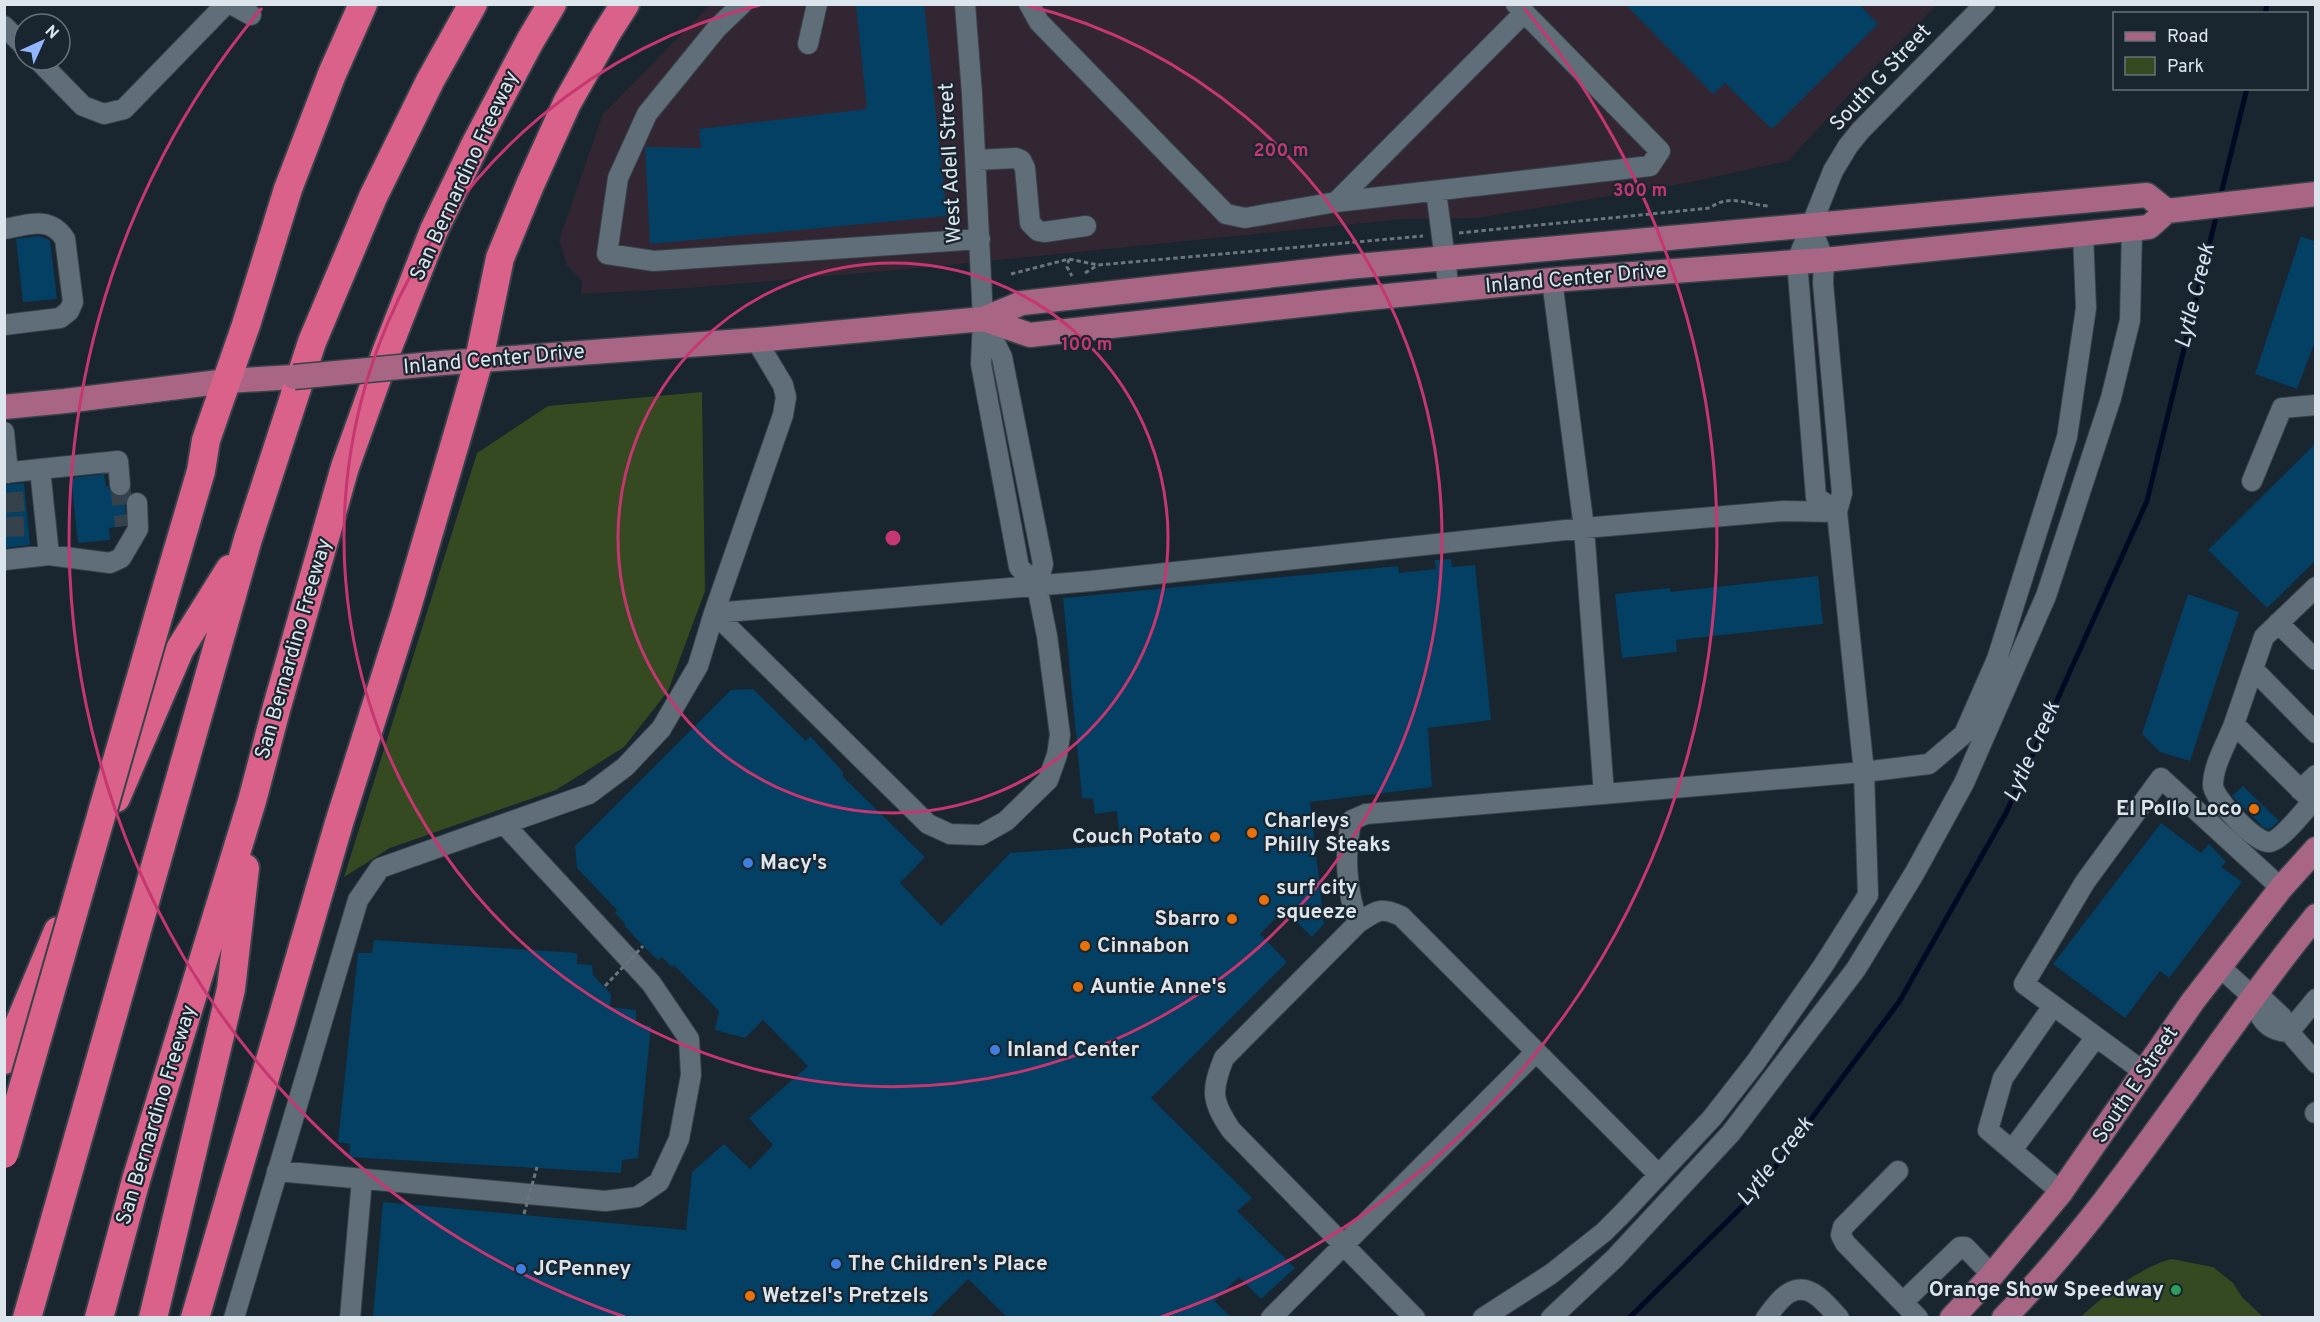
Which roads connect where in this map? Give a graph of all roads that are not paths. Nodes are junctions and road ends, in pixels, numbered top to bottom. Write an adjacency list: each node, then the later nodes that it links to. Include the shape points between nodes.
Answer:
1 (226, 4): 15 (street, via 124,109 104,114 82,106)
2 (231, 4): 13 (street)
3 (363, 4): 36 (highway, via 305,141)
4 (473, 4): 48 (highway, via 374,196 316,332)
5 (552, 4): 64 (highway, San Bernardino Freeway, via 434,230 387,350 345,466)
6 (625, 4): 35 (highway, via 567,103 521,206 500,258)
7 (742, 4): 26 (street, via 717,28 647,114 618,178 607,254 654,261)
8 (817, 4): 14 (street)
9 (965, 4): 16 (street, West Adell Street)
10 (1029, 4): 19 (street, via 1039,22 1226,214 1245,218)
11 (1977, 7): 22 (street, South G Street, via 1848,146 1833,171)
12 (1520, 9): 17 (street, via 1660,151 1650,166); 19 (street)
13 (251, 15)
14 (808, 44)
15 (49, 72)
16 (976, 160): 21 (street, via 1021,160 1030,223 1038,231); 26 (street, West Adell Street)
17 (1436, 190): 19 (street); 27 (street)
18 (2316, 194): 20 (main road, Inland Center Drive)
19 (1336, 202)
20 (2167, 211): 22 (main road, Inland Center Drive, via 2147,195); 24 (main road, Inland Center Drive, via 2149,227)
21 (1086, 226)
22 (1811, 227): 27 (main road, Inland Center Drive); 28 (street); 29 (street, South G Street)
23 (4, 229): 33 (street, via 41,223 60,231 65,239 73,302 60,318)
24 (2132, 229): 25 (main road, Inland Center Drive); 99 (street, via 2130,320 2111,398 2046,596 1964,783 1856,969 1731,1133 1615,1258)
25 (2083, 233): 28 (main road, Inland Center Drive); 60 (street, via 2086,308 2067,437 1997,659 1964,734 1929,764)
26 (980, 239): 32 (street, West Adell Street)
27 (1443, 246): 31 (street); 32 (main road, Inland Center Drive, via 1022,303)
28 (1824, 260): 29 (main road, Inland Center Drive); 45 (street, via 1842,493)
29 (1797, 261): 30 (main road, Inland Center Drive); 45 (street, via 1816,497)
30 (1552, 280): 31 (main road, Inland Center Drive); 47 (street)
31 (1449, 290): 32 (main road, Inland Center Drive, via 1030,335)
32 (983, 319): 34 (main road, Inland Center Drive); 52 (street, via 1002,357 1044,564)
33 (4, 325)
34 (756, 340): 35 (main road, Inland Center Drive); 54 (street, via 786,397)
35 (478, 360): 36 (main road, Inland Center Drive, bridge); 93 (highway)
36 (241, 381): 38 (main road, Inland Center Drive); 81 (highway, bridge, via 206,440 201,471)
37 (2316, 405): 42 (street, via 2282,408)
38 (4, 406)
39 (4, 432): 41 (street)
40 (40, 469): 41 (street); 43 (street, via 118,461); 50 (street, via 34,500 37,524)
41 (6, 473)
42 (2252, 481)
43 (120, 485)
44 (137, 503): 49 (street, via 138,529)
45 (1837, 512): 47 (street, via 1783,511); 60 (street)
46 (125, 526): 49 (street)
47 (1584, 528): 52 (street); 62 (street)
48 (248, 539): 77 (highway, via 180,649); 90 (highway)
49 (127, 547): 50 (street, via 121,558 110,563)
50 (49, 555): 51 (street)
51 (4, 560)
52 (1037, 586): 54 (street); 54 (street, via 1060,735 1057,755 1048,780 1006,821 981,835 950,834 928,824)
53 (2315, 589): 55 (street)
54 (714, 613): 65 (street, via 698,666 681,697 661,729 625,767 589,794)
55 (2278, 623): 56 (street); 57 (street, via 2264,637)
56 (2316, 660)
57 (2253, 669): 58 (street); 59 (street)
58 (2234, 724): 63 (street); 63 (street, via 2213,786 2215,796 2242,824 2262,842 2270,843 2283,834)
59 (2316, 733)
60 (1864, 772): 62 (street); 84 (street, via 1868,896 1755,1063 1712,1119)
61 (2316, 775): 63 (street)
62 (1604, 794): 69 (street, via 1366,814 1352,820 1347,838 1351,903)
63 (2309, 799)
64 (252, 801): 91 (highway, San Bernardino Freeway, via 136,1180); 92 (highway, via 231,989)
65 (504, 824): 82 (street, via 380,868 358,900); 85 (street, via 651,983 689,1039 691,1076 679,1139 659,1182 637,1197 605,1201)
66 (2316, 849): 67 (main road, South E Street)
67 (2281, 888): 70 (main road, South E Street); 73 (street, via 2161,778 2085,882 2024,984)
68 (2316, 916): 71 (main road, South E Street)
69 (1358, 923): 76 (street, via 1387,909 1401,916); 87 (street, via 1224,1059 1214,1083 1217,1109 1231,1130)
70 (2221, 969): 71 (street); 79 (main road, South E Street, via 2193,1001)
71 (2253, 997): 74 (street, via 2264,1000 2282,1017); 104 (main road, South E Street, via 2136,1159 2066,1248)
72 (2316, 999): 74 (street)
73 (2054, 1006): 75 (street); 80 (street, via 2003,1078 1988,1130)
74 (2289, 1032): 78 (street)
75 (2096, 1037): 79 (street); 80 (street)
76 (1536, 1052): 84 (street); 87 (street)
77 (4, 1060)
78 (2316, 1063)
79 (2144, 1072): 86 (main road, South E Street)
80 (2012, 1150): 86 (street)
81 (4, 1154)
82 (277, 1171): 85 (street); 94 (street)
83 (1898, 1171): 89 (street, via 1843,1227 1841,1235 1845,1244)
84 (1659, 1175): 98 (street, via 1604,1232 1551,1274)
85 (362, 1179): 95 (street)
86 (2061, 1192): 88 (main road, South E Street)
87 (1344, 1245): 96 (street); 97 (street)
88 (1992, 1275): 89 (street, via 1965,1247 1960,1247); 103 (main road, South E Street)
89 (1903, 1302): 102 (street)
90 (27, 1317)
91 (99, 1317)
92 (153, 1317)
93 (195, 1317)
94 (234, 1317)
95 (350, 1317)
96 (1271, 1317)
97 (1415, 1317)
98 (1483, 1317)
99 (1551, 1317)
100 (1766, 1317): 101 (street, via 1788,1293 1801,1289 1814,1292)
101 (1839, 1317)
102 (1918, 1317)
103 (1952, 1317)
104 (2004, 1317)

